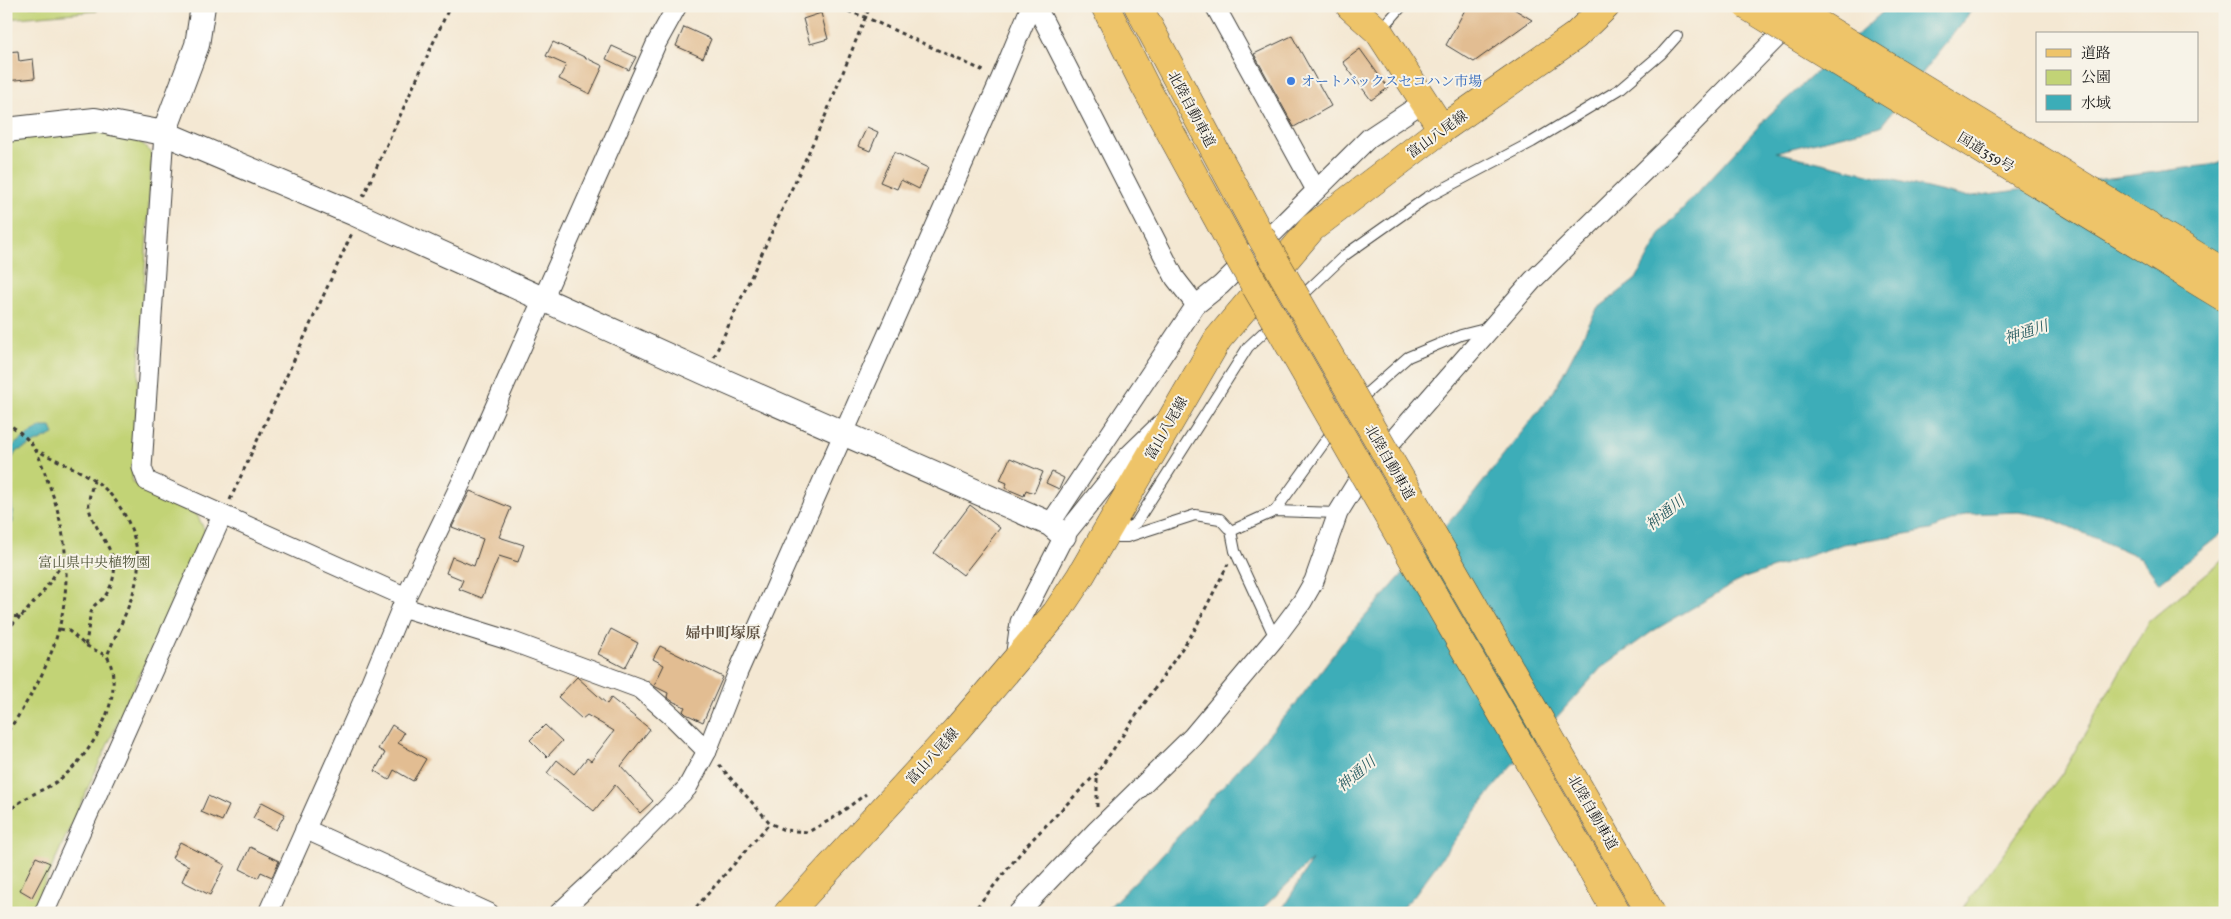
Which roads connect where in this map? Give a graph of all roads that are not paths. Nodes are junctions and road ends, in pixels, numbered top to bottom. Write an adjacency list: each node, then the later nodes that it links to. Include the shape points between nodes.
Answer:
1 (204, 6): 19 (street, via 197,44)
2 (677, 6): 23 (street, via 652,53)
3 (1031, 6): 27 (street)
4 (1036, 6): 24 (street, via 1176,278)
5 (1105, 6): 45 (main road, 北陸自動車道, bridge, via 1238,256)
6 (1138, 6): 46 (main road, 北陸自動車道, bridge, via 1260,235)
7 (1215, 6): 20 (street)
8 (1350, 6): 14 (main road)
9 (1402, 6): 14 (lane)
10 (1606, 6): 17 (main road, 富山八尾線, via 1575,36)
11 (1747, 6): 22 (main road, 国道359号, bridge)
12 (1789, 6): 21 (main road, 国道359号, bridge)
13 (1808, 6): 25 (street, via 1533,280)
14 (1379, 32): 16 (main road)
15 (1677, 36): 33 (lane, via 1662,54 1620,89 1532,142 1426,198 1345,254 1248,347 1136,523)
16 (1425, 102): 17 (main road); 20 (street, via 1369,138)
17 (1442, 129): 26 (main road, 富山八尾線, via 1312,228 1218,339)
18 (6, 130): 19 (street, via 94,120)
19 (164, 133): 23 (street, via 358,215); 30 (street, via 142,468 147,481)
20 (1316, 190): 24 (street, via 1222,285)
21 (2225, 273)
22 (2225, 298)
23 (542, 300): 27 (street); 34 (street)
24 (1196, 305): 31 (street)
25 (1491, 328): 28 (lane, via 1461,335 1408,357 1345,414); 29 (street, via 1359,479)
26 (1178, 408): 31 (street); 33 (main road, 富山八尾線)
27 (843, 434): 31 (street); 37 (street, via 738,672)
28 (1274, 511): 29 (lane); 32 (lane)
29 (1338, 513): 35 (street, via 1314,581)
30 (222, 516): 34 (street); 39 (street)
31 (1057, 530): 36 (street, via 1020,622)
32 (1231, 531): 33 (lane, via 1220,519 1195,515 1127,537); 35 (lane, via 1235,550)
33 (1108, 538): 36 (main road, 富山八尾線, via 1056,613)
34 (404, 602): 37 (street, via 641,689); 38 (street)
35 (1275, 638): 44 (street, via 1192,737)
36 (1015, 659): 43 (main road, 富山八尾線, via 956,730)
37 (707, 751): 42 (street, via 687,788)
38 (305, 829): 40 (street); 41 (street)
39 (44, 913)
40 (268, 913)
41 (489, 913)
42 (559, 913)
43 (788, 913)
44 (1018, 913)
45 (1617, 913)
46 (1651, 913)

